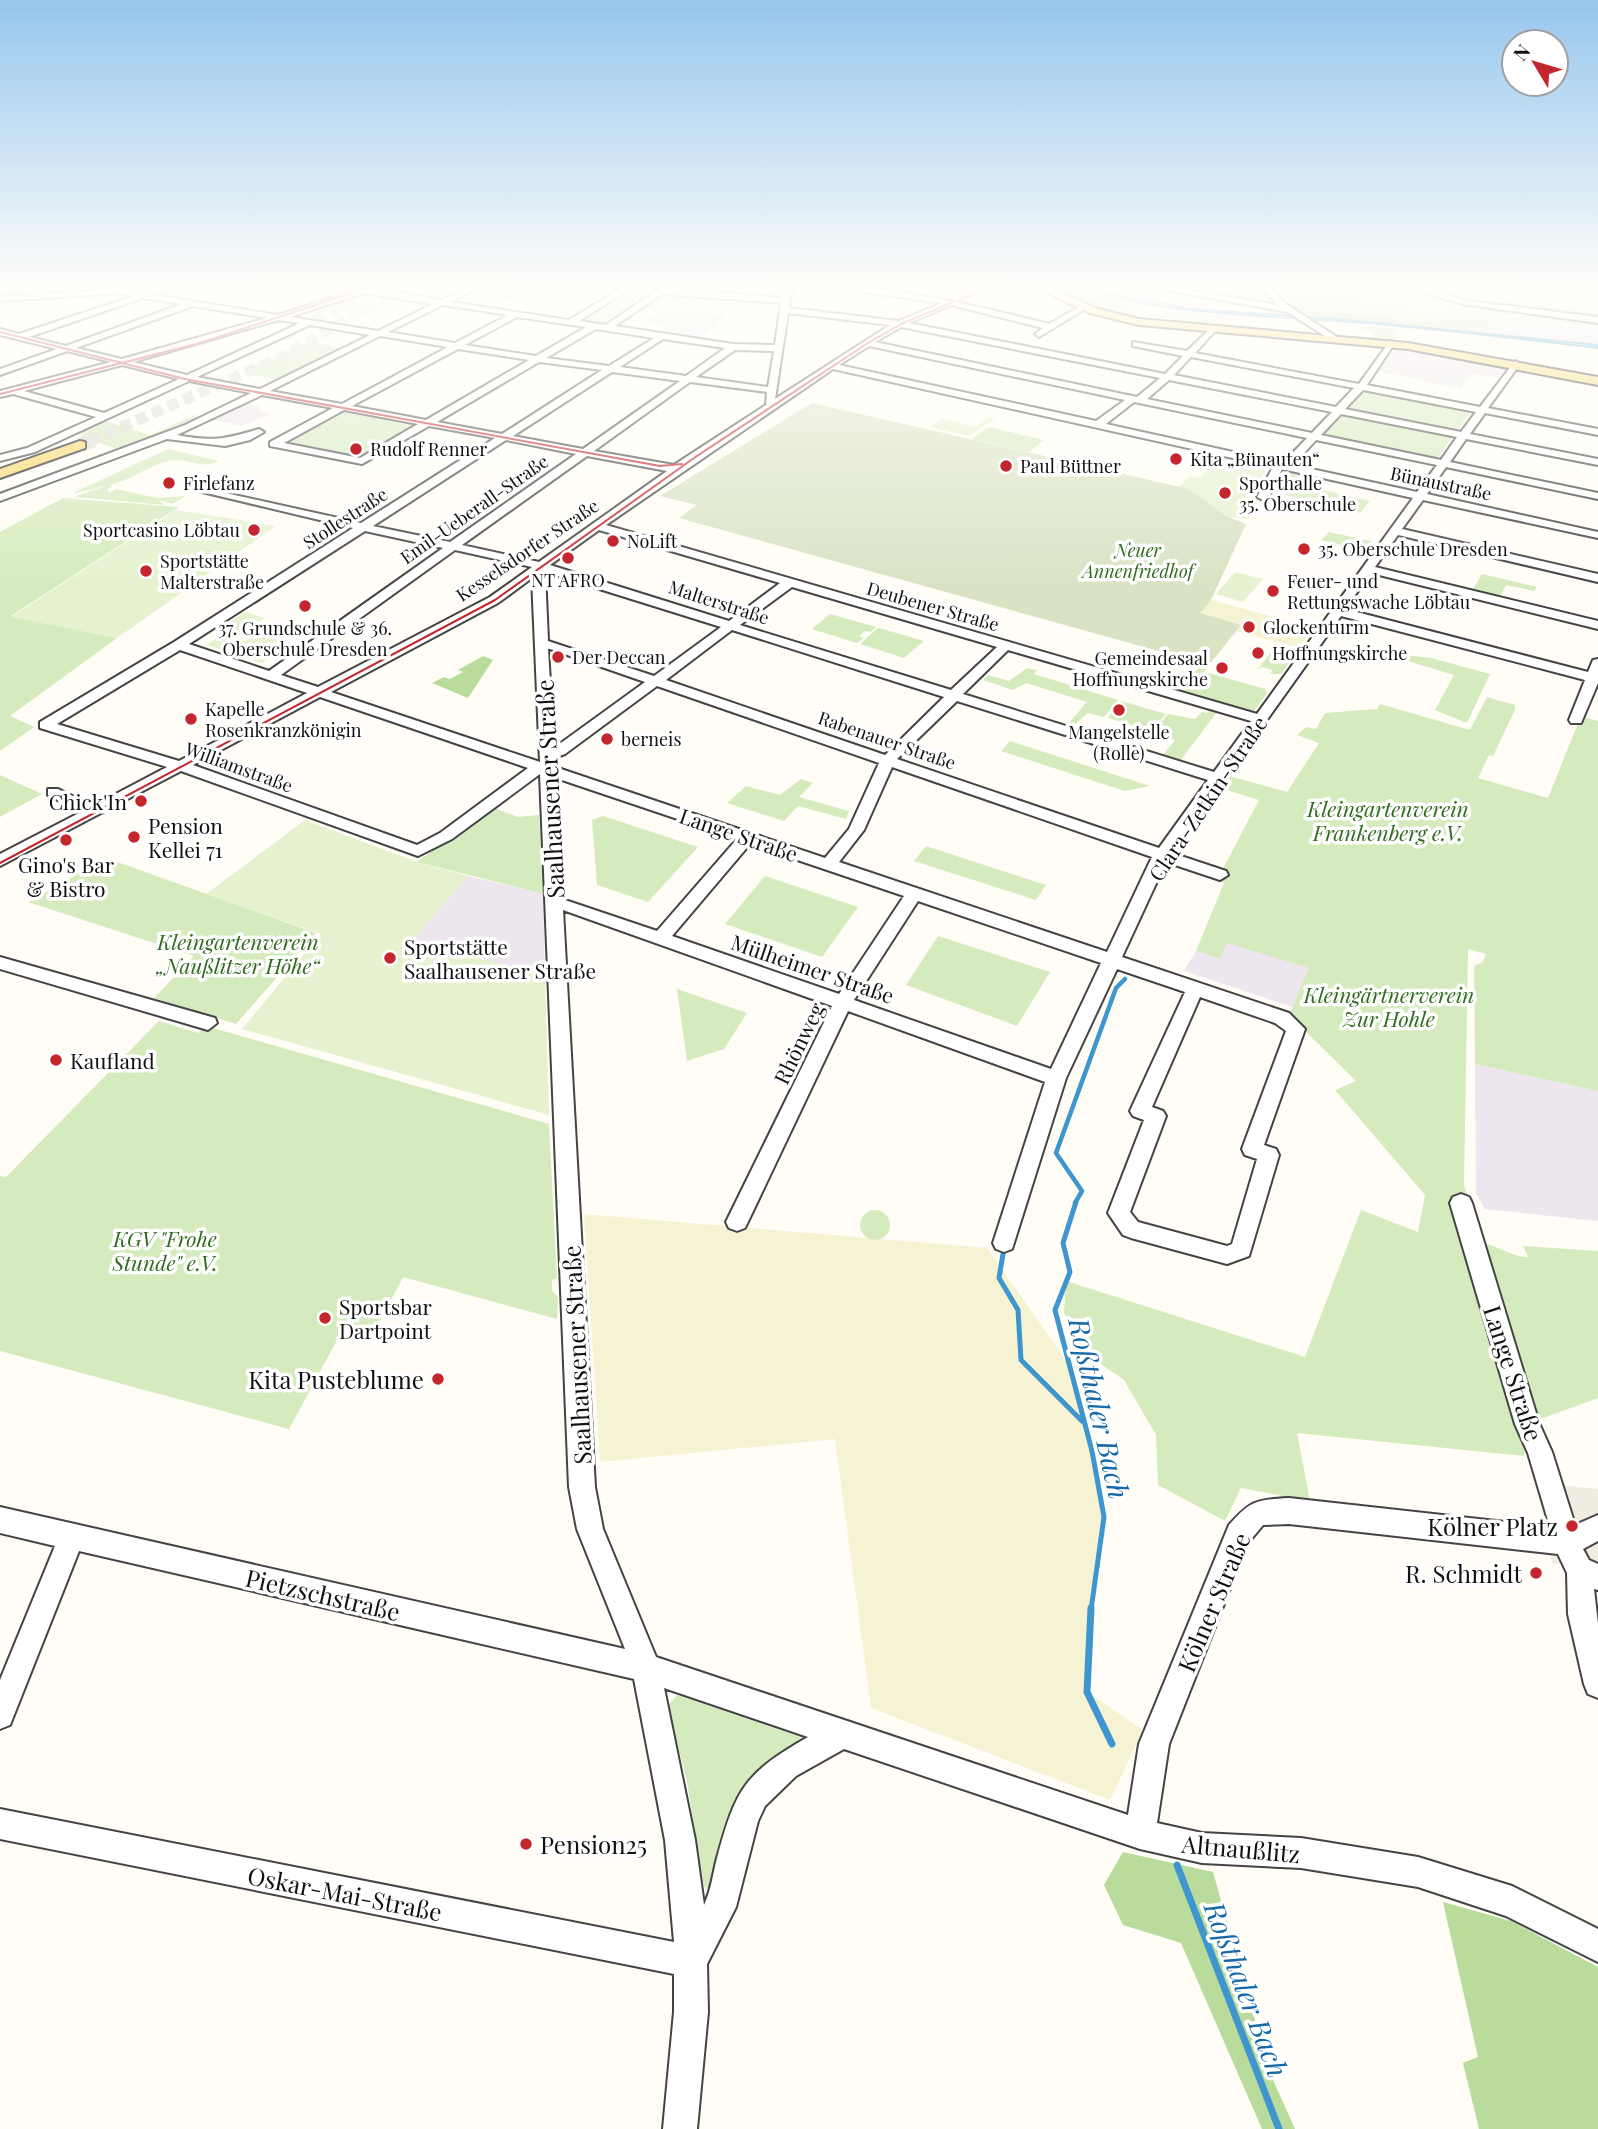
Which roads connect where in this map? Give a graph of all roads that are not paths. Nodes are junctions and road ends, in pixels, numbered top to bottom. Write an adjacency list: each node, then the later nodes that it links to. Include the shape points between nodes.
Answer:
1 (29, 386): 24 (street)
2 (169, 386): 33 (street)
3 (231, 386): 25 (street)
4 (273, 386): 25 (street)
5 (381, 386): 29 (street)
6 (490, 386): 34 (street)
7 (584, 386): 41 (street, Stollestraße)
8 (678, 386): 46 (street, Emil-Ueberall-Straße)
9 (744, 386): 22 (street)
10 (773, 386): 22 (street)
11 (800, 386): 30 (street, Kesselsdorfer Straße)
12 (924, 386): 23 (street)
13 (948, 386): 23 (street)
14 (1074, 386): 28 (street)
15 (1155, 386): 28 (street)
16 (1219, 386): 32 (street)
17 (1362, 386): 32 (street)
18 (1364, 386): 31 (street)
19 (1499, 386): 31 (street, Clara-Zetkin-Straße)
20 (968, 387): 27 (street)
21 (0, 388): 24 (street)
22 (772, 390): 30 (street)
23 (941, 390): 27 (street)
24 (12, 391): 26 (street); 33 (street)
25 (261, 392): 29 (street); 39 (street)
26 (0, 394)
27 (958, 394): 35 (street)
28 (1139, 400): 35 (street); 36 (street); 42 (street)
29 (342, 407): 34 (street); 34 (street, via 274,444 362,461)
30 (769, 407): 53 (street, Kesselsdorfer Straße)
31 (1482, 410): 38 (street); 40 (street, Clara-Zetkin-Straße)
32 (1339, 411): 40 (street); 42 (street)
33 (104, 416): 47 (street)
34 (428, 423): 41 (street)
35 (1098, 425): 36 (street, Bünaustraße)
36 (1112, 428): 51 (street, Bünaustraße)
37 (259, 432): 39 (street, via 218,446)
38 (1598, 432)
39 (167, 436): 56 (street)
40 (1463, 436): 49 (street); 50 (street, Clara-Zetkin-Straße)
41 (504, 437): 46 (street); 61 (street, Stollestraße)
42 (1314, 437): 50 (street); 51 (street)
43 (66, 439): 52 (main road)
44 (80, 445): 54 (main road)
45 (0, 449): 47 (street)
46 (586, 452): 53 (street); 64 (street, Emil-Ueberall-Straße)
47 (12, 455): 48 (street)
48 (0, 458)
49 (1598, 462)
50 (1443, 464): 57 (street, Clara-Zetkin-Straße); 58 (street)
51 (1283, 466): 57 (street, Bünaustraße); 59 (street)
52 (0, 467)
53 (676, 469): 60 (street, Kesselsdorfer Straße)
54 (0, 474)
55 (202, 489): 61 (street, Malterstraße)
56 (2, 496)
57 (1419, 496): 62 (street, Clara-Zetkin-Straße); 63 (street, Bünaustraße)
58 (1598, 496)
59 (1263, 497)
60 (597, 526): 65 (street, Kesselsdorfer Straße); 68 (street, Deubener Straße)
61 (363, 527): 64 (street, Malterstraße); 72 (street, Stollestraße)
62 (1395, 531): 66 (street, Clara-Zetkin-Straße); 67 (street)
63 (1598, 535)
64 (453, 546): 65 (street, Malterstraße); 76 (street, Emil-Ueberall-Straße)
65 (541, 566): 71 (street, Malterstraße); 73 (street, Saalhausener Straße); 79 (street, Kesselsdorfer Straße, via 494,600)
66 (1368, 569): 69 (street, Clara-Zetkin-Straße); 70 (street)
67 (1598, 578)
68 (790, 582): 71 (street); 74 (street, Deubener Straße)
69 (1337, 611): 77 (street); 81 (street, Clara-Zetkin-Straße)
70 (1598, 625)
71 (729, 626): 78 (street); 80 (street, Malterstraße)
72 (179, 645): 76 (street, Lange Straße); 83 (street, Stollestraße)
73 (541, 645): 78 (street, Rabenauer Straße); 85 (street, Saalhausener Straße)
74 (1006, 645): 80 (street); 81 (street, Deubener Straße)
75 (1598, 663): 77 (street)
76 (270, 676): 79 (street, Lange Straße)
77 (1595, 678): 82 (street)
78 (655, 680): 84 (street, Rabenauer Straße); 85 (street)
79 (320, 693): 85 (street, Lange Straße); 86 (street, Kesselsdorfer Straße)
80 (954, 696): 84 (street); 87 (street, Malterstraße)
81 (1260, 719): 87 (street, Clara-Zetkin-Straße)
82 (1576, 720)
83 (45, 725): 86 (street, Williamstraße)
84 (887, 761): 92 (street, Rabenauer Straße); 94 (street, via 856,830)
85 (546, 762): 90 (street, Lange Straße); 91 (street); 97 (street, Saalhausener Straße)
86 (181, 766): 89 (street, Kesselsdorfer Straße); 91 (street, Williamstraße)
87 (1217, 778): 92 (street, Clara-Zetkin-Straße)
88 (53, 792): 89 (street)
89 (93, 812): 93 (street, Kesselsdorfer Straße)
90 (748, 836): 94 (street, Lange Straße); 98 (street)
91 (418, 851)
92 (1163, 854): 95 (street, Rabenauer Straße); 99 (street, Clara-Zetkin-Straße)
93 (0, 862)
94 (829, 864): 96 (street, Lange Straße)
95 (1220, 875)
96 (915, 893): 99 (street, Lange Straße); 102 (street, Rhönweg)
97 (555, 904): 98 (street, Mülheimer Straße); 113 (street, Saalhausener Straße, via 582,1487 590,1529)
98 (660, 938): 102 (street, Mülheimer Straße)
99 (1110, 960): 101 (street, Lange Straße); 104 (street, Clara-Zetkin-Straße)
100 (0, 963): 103 (street)
101 (1195, 989): 101 (street, Lange Straße, via 1140,1111 1156,1116 1118,1213 1132,1229 1227,1255 1241,1250 1269,1155 1252,1149 1296,1029 1282,1018)
102 (843, 1002): 104 (street, Mülheimer Straße); 106 (street, Rhönweg)
103 (208, 1023)
104 (1056, 1078): 107 (street, Clara-Zetkin-Straße)
105 (1461, 1203): 111 (street, Lange Straße, via 1527,1424)
106 (737, 1222)
107 (1004, 1243)
108 (0, 1520): 110 (street, Pietzschstraße)
109 (1598, 1528): 111 (street)
110 (72, 1537): 113 (street, Pietzschstraße); 115 (street)
111 (1568, 1542): 112 (street, Lange Straße); 118 (street, Kölner Straße, via 1289,1511 1257,1513 1238,1534 1154,1744)
112 (1589, 1573): 114 (street, via 1582,1614)
113 (646, 1668): 116 (street, Altnaußlitz); 120 (street, Saalhausener Straße, via 680,1840)
114 (1598, 1684)
115 (0, 1715)
116 (844, 1733): 118 (street, Altnaußlitz); 120 (street, via 786,1766 754,1795 743,1819 720,1907)
117 (0, 1824): 120 (street, Oskar-Mai-Straße)
118 (1140, 1834): 119 (street, Altnaußlitz, via 1202,1848 1301,1853 1418,1872 1511,1902)
119 (1598, 1946)
120 (690, 1961): 121 (street, Saalhausener Straße, via 691,2012)
121 (680, 2129)

